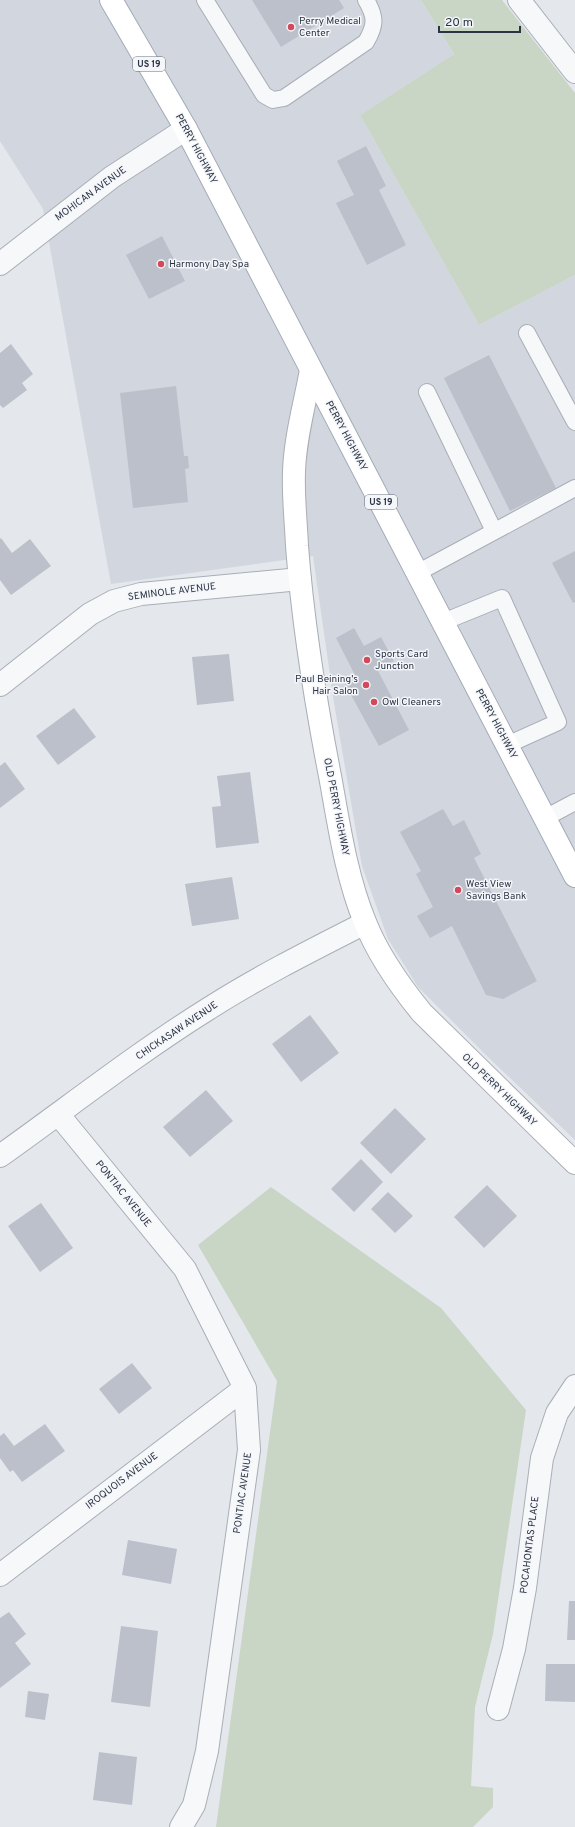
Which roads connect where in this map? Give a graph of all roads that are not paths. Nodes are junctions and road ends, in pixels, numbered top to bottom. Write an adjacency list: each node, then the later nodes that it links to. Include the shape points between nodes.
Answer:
1 (111, 0): 6 (main road, PERRY HIGHWAY / US 19)
2 (205, 0): 3 (lane, via 264,95 273,100 284,98 366,42 374,29 373,12)
3 (366, 0)
4 (519, 0): 5 (street)
5 (575, 72)
6 (186, 129): 7 (street, MOHICAN AVENUE, via 100,185); 9 (main road, PERRY HIGHWAY / US 19)
7 (0, 264)
8 (527, 333): 11 (lane)
9 (312, 370): 14 (main road, PERRY HIGHWAY / US 19); 15 (main road, OLD PERRY HIGHWAY, via 295,453)
10 (427, 392): 13 (lane)
11 (575, 422)
12 (575, 488): 13 (lane)
13 (494, 531): 14 (lane)
14 (417, 573): 16 (main road, PERRY HIGHWAY / US 19)
15 (300, 579): 17 (street, SEMINOLE AVENUE, via 141,594 114,601 90,614); 22 (main road, OLD PERRY HIGHWAY, via 314,696 346,857)
16 (443, 622): 18 (main road, PERRY HIGHWAY / US 19); 18 (lane, via 502,598 558,722)
17 (0, 685)
18 (507, 745): 20 (main road, PERRY HIGHWAY / US 19)
19 (575, 802): 20 (lane)
20 (545, 818): 21 (main road, PERRY HIGHWAY / US 19)
21 (575, 876)
22 (365, 923): 23 (street, CHICKASAW AVENUE, via 282,966 210,1008); 25 (main road, OLD PERRY HIGHWAY, via 393,974 422,1013)
23 (58, 1114): 24 (street, CHICKASAW AVENUE); 27 (street, PONTIAC AVENUE, via 185,1269)
24 (0, 1156)
25 (575, 1163)
26 (575, 1386): 29 (street, POCAHONTAS PLACE, via 557,1413 542,1458 526,1588 514,1649)
27 (245, 1388): 28 (street, IROQUOIS AVENUE); 30 (street, PONTIAC AVENUE, via 249,1450 207,1751 194,1805)
28 (0, 1575)
29 (498, 1709)
30 (181, 1827)

